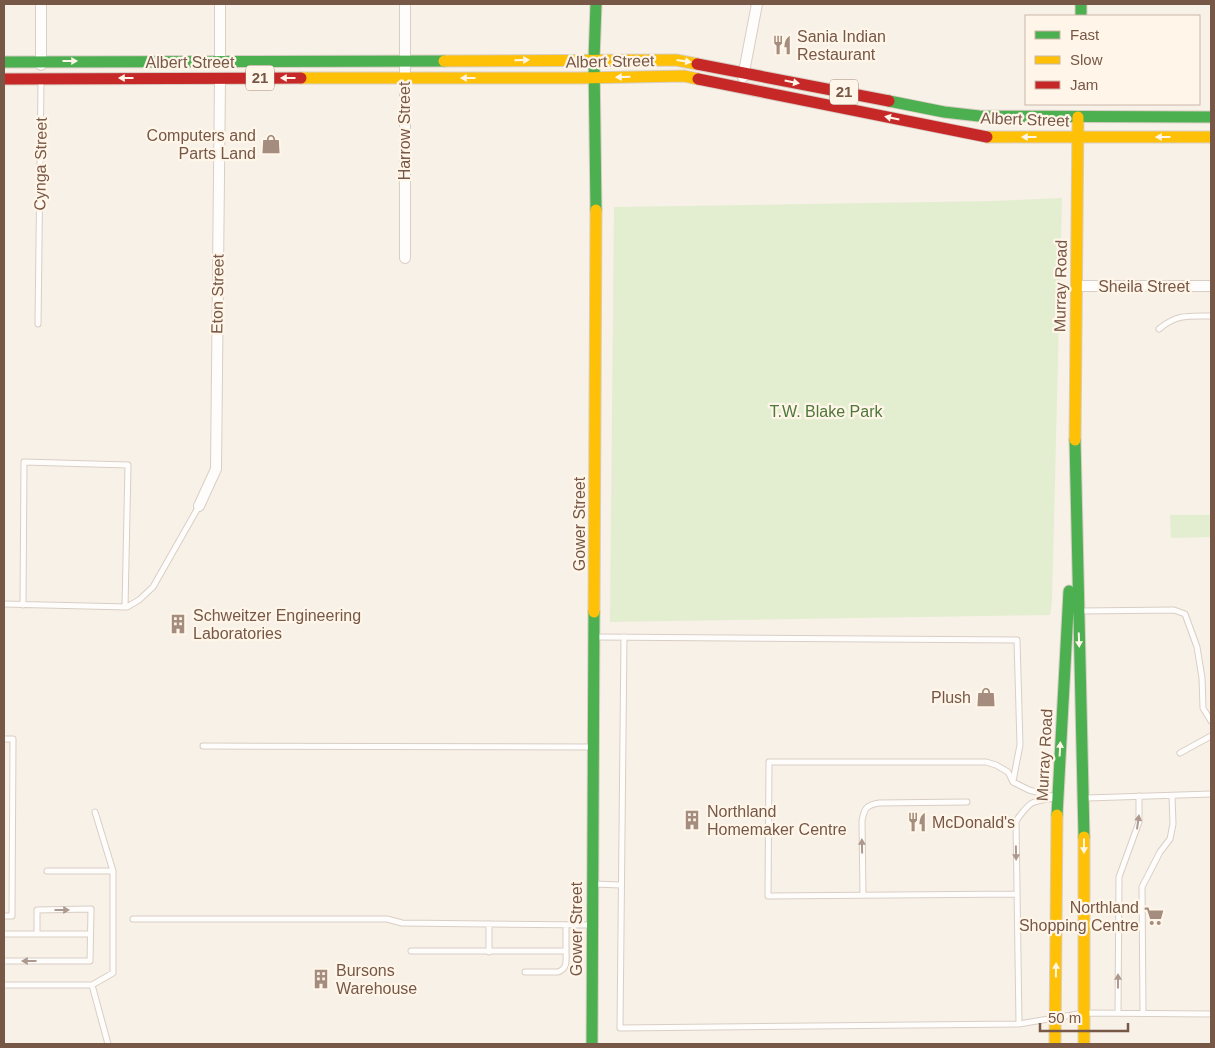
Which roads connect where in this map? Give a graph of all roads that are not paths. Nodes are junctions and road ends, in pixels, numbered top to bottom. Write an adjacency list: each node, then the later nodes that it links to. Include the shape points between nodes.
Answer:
1 (41, 4): 9 (street, Cynga Street)
2 (220, 4): 10 (street)
3 (405, 4): 11 (street, Harrow Street)
4 (596, 4): 8 (main road, Gower Street)
5 (757, 4): 13 (street)
6 (312, 60): 7 (main road, Albert Street / 21); 10 (main road, Albert Street / 21); 16 (main road)
7 (368, 60): 11 (main road, Albert Street / 21); 17 (main road)
8 (594, 60): 11 (main road, Albert Street / 21, one-way to 8); 13 (main road, Albert Street / 21, one-way to 13, via 676,60); 19 (main road, Gower Street)
9 (41, 61): 10 (main road, Albert Street / 21, one-way to 10); 12 (main road, Albert Street / 21); 14 (street, Cynga Street)
10 (220, 61): 15 (main road)
11 (404, 61): 18 (street, Harrow Street)
12 (4, 62)
13 (744, 72): 21 (street); 23 (main road, Albert Street / 21, one-way to 23)
14 (41, 78): 15 (main road, Albert Street / 21, one-way to 14); 20 (main road, Albert Street / 21); 33 (lane, Cynga Street)
15 (220, 78): 16 (main road, Albert Street / 21, one-way to 15); 36 (street, Eton Street, via 216,469)
16 (312, 78): 17 (main road, Albert Street / 21)
17 (368, 78): 18 (main road, Albert Street / 21)
18 (404, 78): 19 (main road, Albert Street / 21, one-way to 18); 29 (street, Harrow Street)
19 (594, 78): 21 (main road, Albert Street / 21, one-way to 19, via 684,76); 41 (main road, Gower Street)
20 (4, 79)
21 (741, 88): 26 (main road, Albert Street / 21, one-way to 21)
22 (1078, 105): 24 (main road, Murray Road)
23 (944, 112): 24 (main road, Albert Street / 21, via 979,116); 26 (main road)
24 (1078, 117): 25 (main road, Albert Street / 21); 28 (main road, Murray Road)
25 (1211, 117)
26 (940, 128): 28 (main road, Albert Street / 21, one-way to 26, via 989,137)
27 (1211, 137): 28 (main road, Albert Street / 21, one-way to 28)
28 (1078, 138): 30 (main road, Murray Road)
29 (405, 258)
30 (1076, 286): 31 (street, Sheila Street); 35 (main road, Murray Road)
31 (1211, 286)
32 (1211, 316): 34 (lane, via 1177,317)
33 (38, 324)
34 (1158, 329)
35 (1075, 469): 40 (main road, Murray Road); 53 (main road, Murray Road, one-way to 35)
36 (199, 506): 39 (lane, via 153,587)
37 (4, 604): 38 (lane)
38 (23, 605): 39 (lane); 39 (lane, via 24,462 128,465)
39 (125, 607)
40 (1079, 611): 43 (lane, via 1174,610 1185,614 1197,647 1203,708); 53 (main road, Murray Road, one-way to 53)
41 (594, 637): 42 (lane); 47 (main road, Gower Street)
42 (624, 637): 49 (lane, via 1017,640 1020,745); 59 (lane)
43 (1211, 721)
44 (1211, 736): 48 (lane)
45 (4, 739): 62 (lane, via 13,739 12,916)
46 (203, 746): 47 (lane)
47 (593, 747): 58 (main road, Gower Street)
48 (1180, 753)
49 (1013, 782): 53 (lane, via 1029,790); 61 (lane, via 1008,772 986,762 769,762 768,896)
50 (1211, 794): 52 (lane)
51 (1139, 796): 52 (lane); 53 (lane); 78 (lane, one-way to 51, via 1119,877 1139,822)
52 (1172, 796): 79 (lane, via 1170,839 1142,887)
53 (1071, 798): 60 (lane, one-way to 60, via 1033,801 1016,821); 77 (main road, Murray Road, one-way to 77); 81 (main road, Murray Road, one-way to 53)
54 (967, 802): 61 (lane, one-way to 54, via 862,821 863,811 869,804)
55 (95, 812): 57 (lane)
56 (47, 871): 57 (lane)
57 (112, 871): 76 (lane, via 113,973)
58 (593, 884): 59 (lane); 66 (main road, Gower Street)
59 (621, 885): 82 (lane, via 620,1028)
60 (1017, 894): 61 (lane); 82 (lane)
61 (863, 895)
62 (4, 916)
63 (133, 918): 64 (lane, via 387,919 402,923)
64 (488, 924): 65 (lane); 72 (lane)
65 (566, 925): 66 (lane); 71 (lane)
66 (593, 925): 84 (main road, Gower Street)
67 (4, 934): 68 (lane)
68 (38, 934): 69 (lane); 69 (lane, one-way to 69, via 37,910 91,909)
69 (90, 934): 73 (lane, one-way to 73, via 90,961)
70 (411, 951): 72 (lane)
71 (566, 951): 72 (lane); 74 (lane, via 566,965 562,971)
72 (489, 952)
73 (4, 961)
74 (524, 972)
75 (4, 985): 76 (lane)
76 (92, 985): 83 (lane)
77 (1084, 1013): 78 (lane); 81 (lane); 86 (main road, Murray Road)
78 (1118, 1013): 79 (lane)
79 (1143, 1013): 80 (lane)
80 (1211, 1014)
81 (1055, 1018): 82 (lane); 85 (main road, Murray Road)
82 (1019, 1024)
83 (108, 1044)
84 (592, 1044)
85 (1055, 1044)
86 (1084, 1044)

